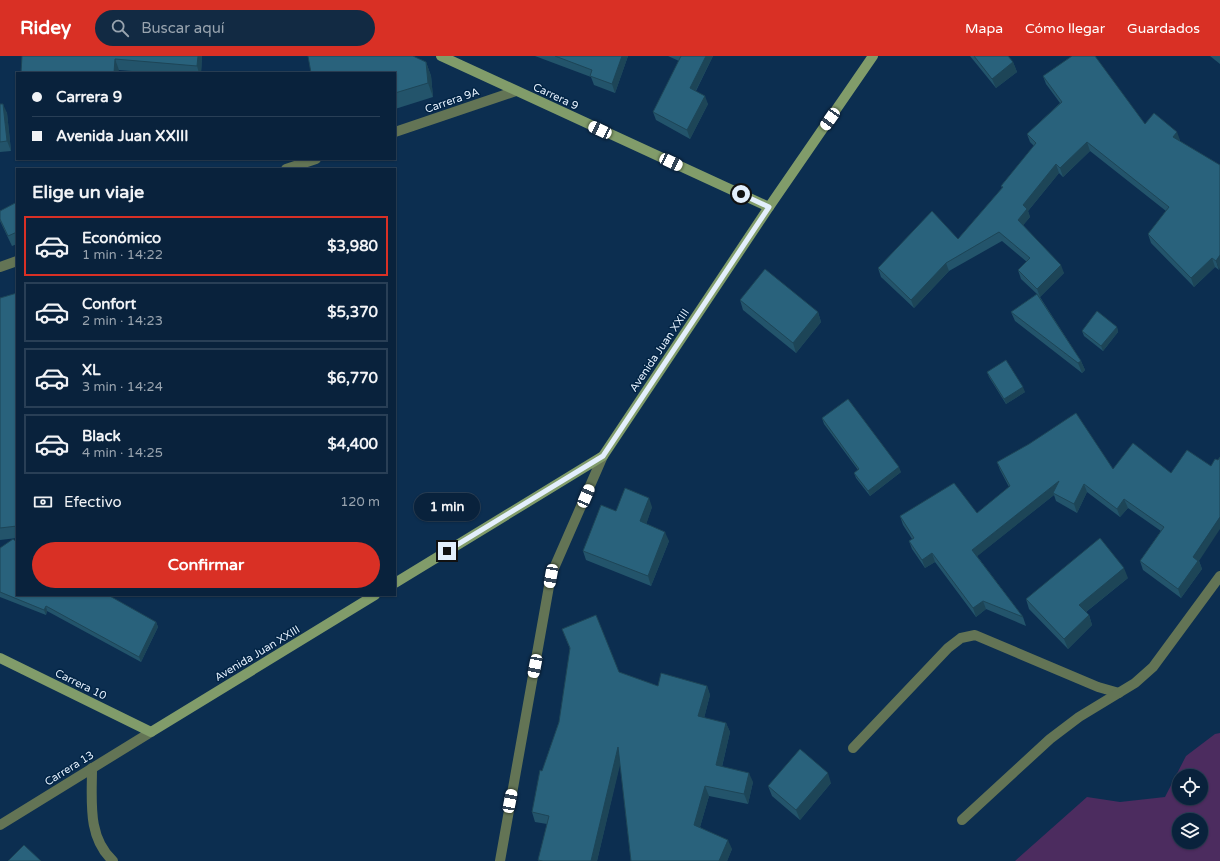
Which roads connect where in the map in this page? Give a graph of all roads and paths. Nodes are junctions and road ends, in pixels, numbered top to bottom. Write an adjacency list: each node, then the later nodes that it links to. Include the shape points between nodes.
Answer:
1 (441, 56): 3 (street, Carrera 9)
2 (873, 56): 8 (street, Avenida Juan XXIII)
3 (455, 59): 4 (street, Carrera 9)
4 (516, 91): 5 (street, Carrera 9A); 8 (street, Carrera 9)
5 (396, 132)
6 (313, 160): 7 (street)
7 (289, 168)
8 (769, 207): 11 (street, Avenida Juan XXIII)
9 (16, 261): 10 (street)
10 (0, 267)
11 (603, 456): 13 (street, Avenida Juan XXIII); 23 (street, via 551,576)
12 (1220, 576): 16 (street, via 1153,667)
13 (396, 582)
14 (373, 596): 17 (street, Avenida Juan XXIII)
15 (0, 658): 17 (street, Carrera 10)
16 (1119, 693): 18 (street, via 1098,687 975,635 961,638 948,648); 20 (street, via 1079,717 1050,739)
17 (151, 732): 19 (street, Carrera 13)
18 (853, 748)
19 (92, 768): 21 (street, Carrera 13); 22 (street, via 95,832 100,846)
20 (962, 820)
21 (0, 825)
22 (113, 861)
23 (500, 861)

